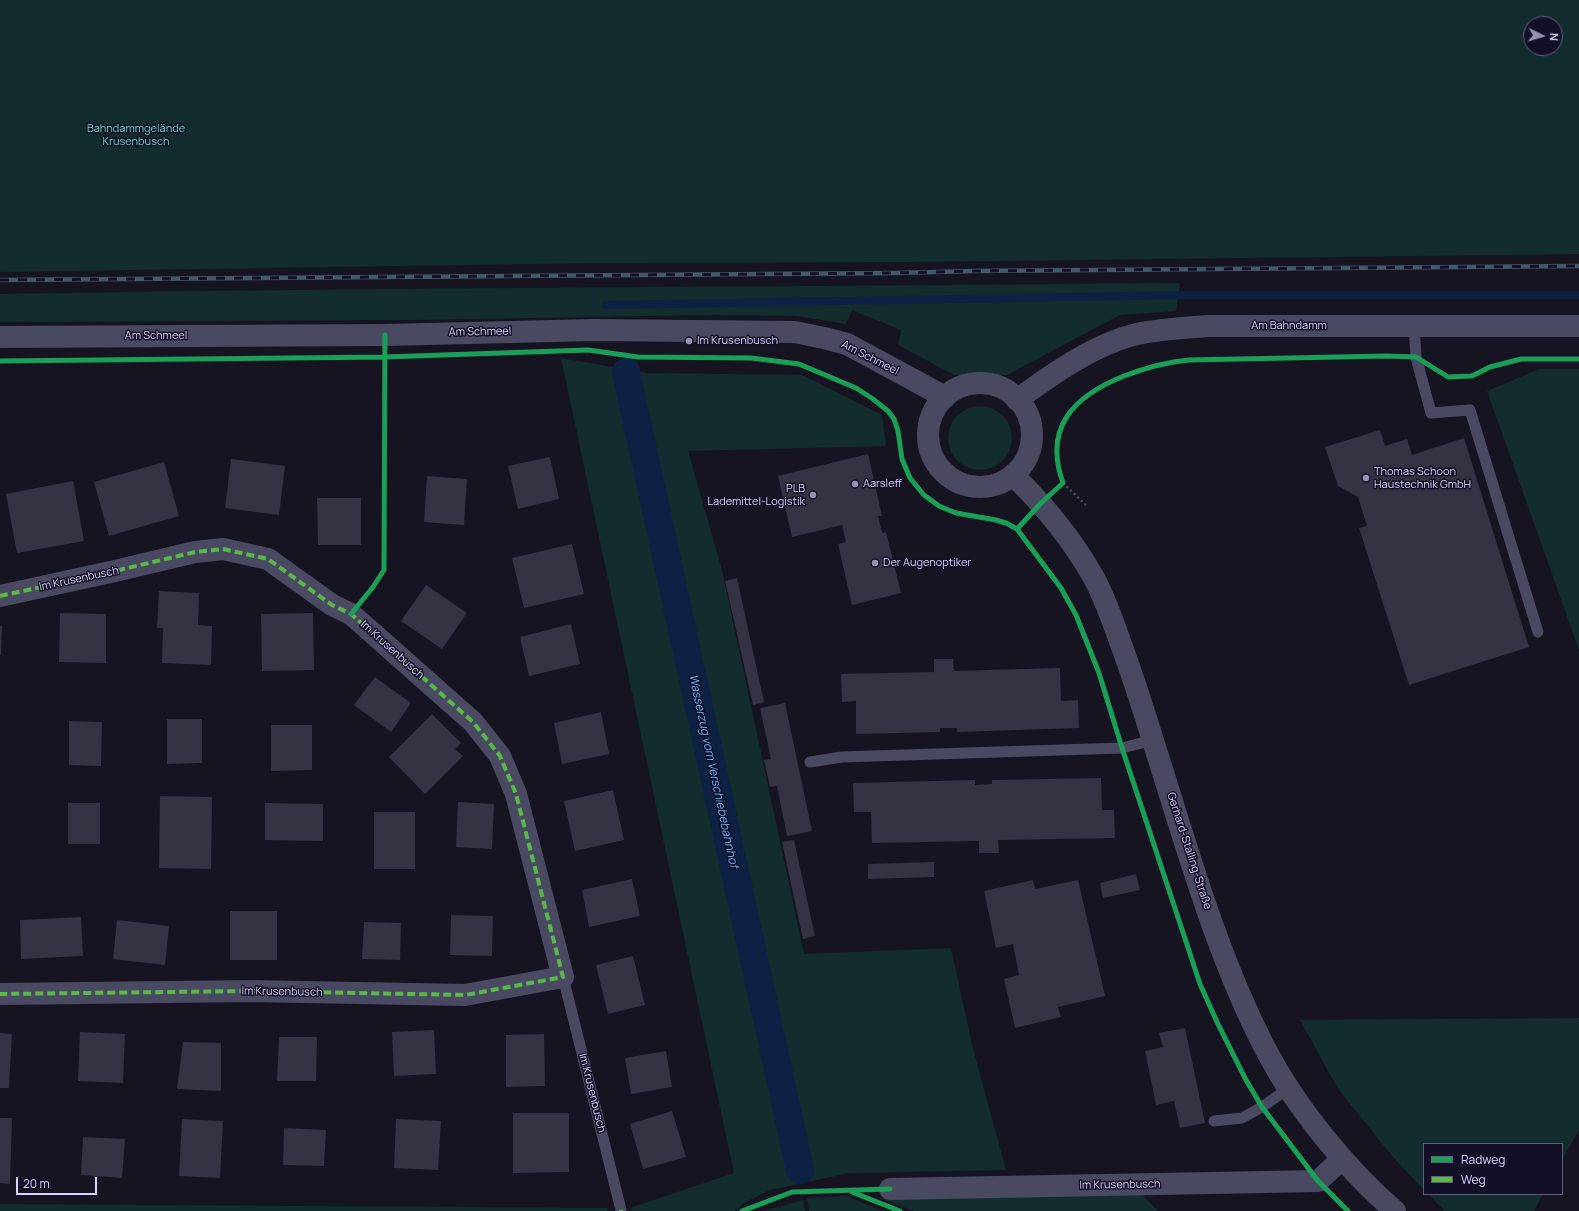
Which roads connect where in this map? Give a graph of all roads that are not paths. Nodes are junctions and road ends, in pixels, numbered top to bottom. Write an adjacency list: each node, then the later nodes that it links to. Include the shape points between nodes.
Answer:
1 (1414, 326): 2 (street, Am Bahndamm); 5 (street, Am Bahndamm, via 1208,326 1136,334 1081,358); 8 (lane, via 1416,357 1431,413 1470,410)
2 (1579, 326)
3 (0, 337): 4 (street, Am Schmeel, via 384,335 594,330 795,332 847,344)
4 (944, 396): 5 (street, via 972,384 989,384 1005,390); 6 (street, via 930,420 928,435 934,461 942,471 960,484 986,487 1009,479)
5 (1017, 400): 6 (street, via 1028,414 1032,434 1024,463)
6 (1013, 475): 9 (street, Gerhard-Stalling-Straße, via 1060,525 1094,579 1117,632)
7 (0, 596): 11 (street, Im Krusenbusch, via 195,552 224,549 268,559 332,605 352,614 473,722 500,756 516,794)
8 (1538, 632)
9 (1153, 740): 10 (lane, via 1122,748 842,756); 13 (street, Gerhard-Stalling-Straße, via 1229,970 1267,1052)
10 (810, 762)
11 (563, 977): 12 (street, Im Krusenbusch, via 465,995 250,991); 17 (lane, Im Krusenbusch)
12 (0, 994)
13 (1289, 1088): 14 (lane, via 1242,1118); 15 (street, Gerhard-Stalling-Straße)
14 (1214, 1121)
15 (1342, 1159): 16 (street, Im Krusenbusch, via 1318,1181); 18 (street, Gerhard-Stalling-Straße)
16 (890, 1189)
17 (621, 1210)
18 (1395, 1211)

